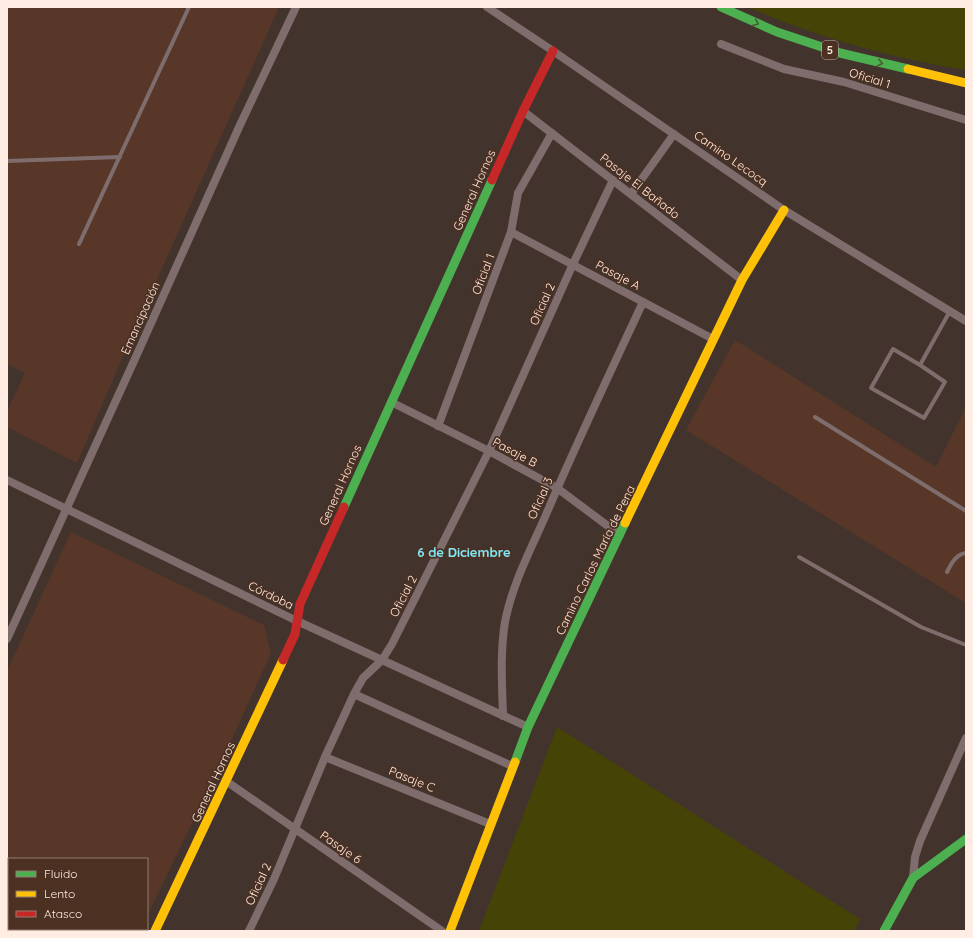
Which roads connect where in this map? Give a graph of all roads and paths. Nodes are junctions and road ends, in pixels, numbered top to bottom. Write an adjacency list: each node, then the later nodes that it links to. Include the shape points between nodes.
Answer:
1 (189, 7): 12 (lane)
2 (296, 7): 32 (street, Emancipación)
3 (486, 7): 6 (street, Camino Lecocq)
4 (721, 7): 7 (main road, 5, one-way to 7, via 777,32 840,53)
5 (721, 44): 9 (street, Oficial 1, via 784,69 844,82)
6 (553, 51): 8 (main road, General Hornos); 11 (street, Camino Lecocq)
7 (966, 82)
8 (523, 111): 10 (street, Pasaje El Bañado); 26 (main road, General Hornos)
9 (966, 120)
10 (552, 133): 14 (street, Pasaje El Bañado); 17 (street, Oficial 1, via 518,193)
11 (674, 134): 15 (street); 16 (street, Camino Lecocq)
12 (120, 157): 13 (lane); 18 (lane)
13 (7, 161)
14 (613, 180): 15 (street, Pasaje El Bañado); 19 (street, Oficial 2)
15 (631, 194): 20 (street, Pasaje El Bañado)
16 (784, 210): 20 (main road, Camino Carlos María de Pena); 22 (street, Camino Lecocq)
17 (511, 232): 19 (street, Pasaje A); 28 (street, Oficial 1)
18 (79, 244)
19 (573, 264): 21 (street, Pasaje A); 29 (street, Oficial 2)
20 (742, 280): 24 (main road, Camino Carlos María de Pena)
21 (643, 302): 24 (street, Pasaje A); 31 (street, Oficial 3)
22 (950, 311): 23 (street, Camino Lecocq); 25 (lane)
23 (966, 321)
24 (713, 339): 34 (main road, Camino Carlos María de Pena)
25 (920, 365): 25 (lane, via 945,382 924,418 870,388 892,349)
26 (391, 402): 28 (street, Pasaje B); 38 (main road, General Hornos, via 300,604)
27 (815, 417): 33 (lane)
28 (438, 426): 29 (street, Pasaje B)
29 (489, 451): 31 (street, Pasaje B); 41 (street, Oficial 2)
30 (7, 480): 32 (street, Córdoba)
31 (557, 488): 34 (street, Pasaje B); 43 (street, Oficial 3, via 512,592 502,649)
32 (66, 510): 38 (street, Córdoba); 39 (street, Emancipación)
33 (966, 511)
34 (620, 535): 44 (main road, Camino Carlos María de Pena)
35 (966, 552): 37 (lane, via 951,562)
36 (799, 557): 40 (lane, via 921,627)
37 (947, 572)
38 (297, 621): 41 (street, Córdoba); 48 (main road, General Hornos, via 295,634)
39 (7, 639)
40 (966, 645)
41 (382, 660): 42 (street, Oficial 2, via 363,678); 43 (street, Córdoba)
42 (354, 694): 46 (street, Oficial 2); 47 (street)
43 (504, 716): 44 (street, Córdoba)
44 (528, 727): 47 (main road, Camino Carlos María de Pena)
45 (966, 738): 52 (street, via 920,841)
46 (325, 757): 49 (street, Pasaje C); 50 (street, Oficial 2)
47 (512, 766): 49 (main road, Camino Carlos María de Pena)
48 (226, 781): 50 (street, Pasaje 6); 53 (main road, General Hornos)
49 (490, 824): 56 (main road, Camino Carlos María de Pena)
50 (295, 830): 54 (street, Oficial 2); 55 (street, Pasaje 6)
51 (966, 839): 52 (main road)
52 (913, 878): 57 (main road)
53 (155, 931)
54 (249, 931)
55 (442, 931)
56 (450, 931)
57 (884, 931)

